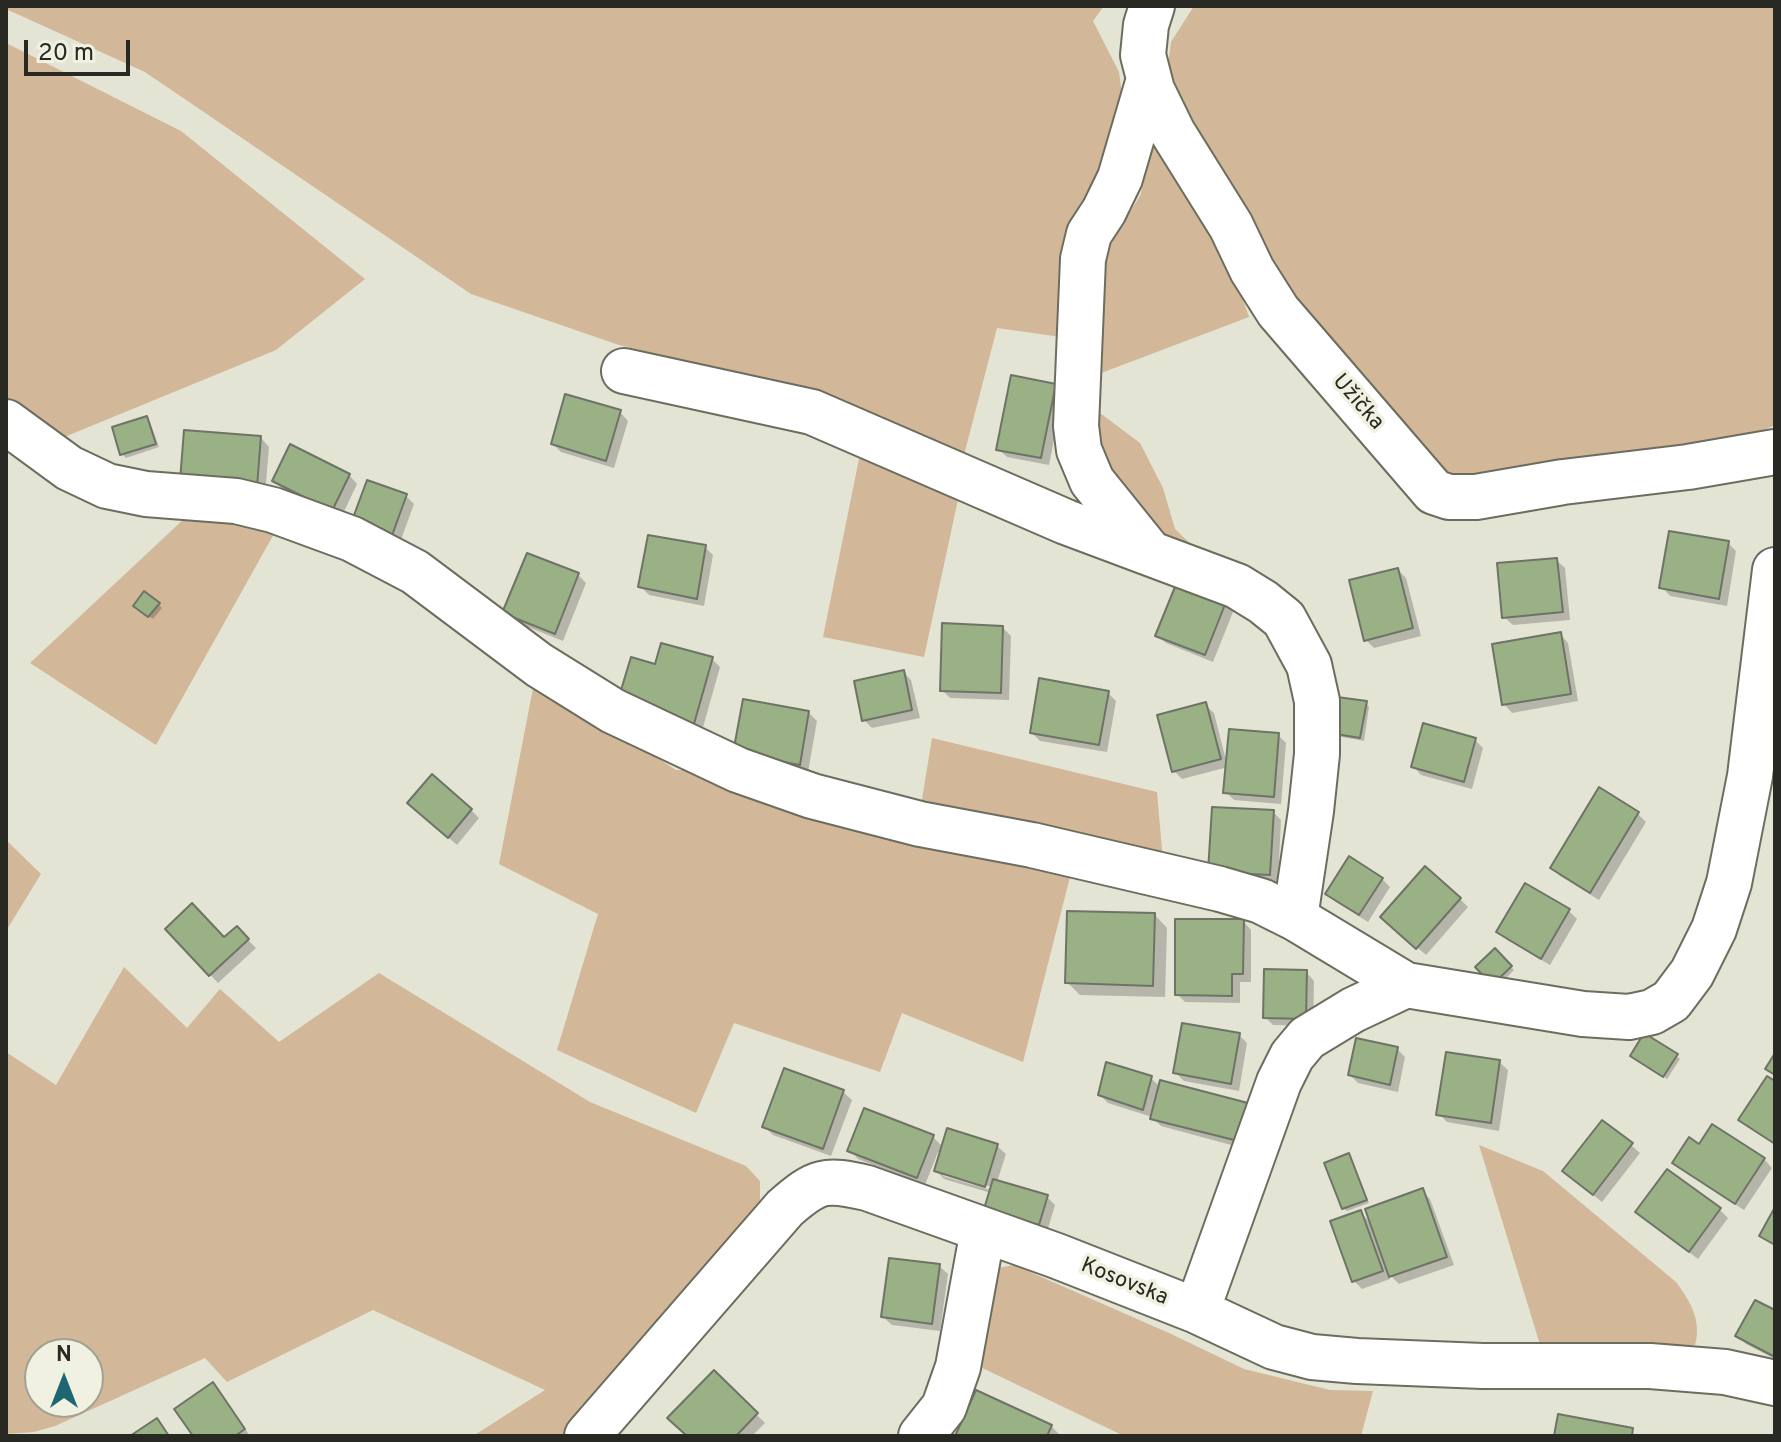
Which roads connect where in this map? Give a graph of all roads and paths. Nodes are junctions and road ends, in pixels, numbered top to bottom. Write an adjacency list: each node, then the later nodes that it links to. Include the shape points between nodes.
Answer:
1 (1152, 6): 2 (street, Užička, via 1143,55)
2 (1149, 79): 5 (street, Užička, via 1173,133 1278,311 1434,492 1476,497); 6 (street, via 1120,178 1089,234 1083,259 1076,426 1092,481)
3 (624, 371): 6 (street, via 812,412)
4 (6, 422): 8 (street, via 69,468 107,486 236,501 352,539 415,572 539,665 613,711 738,770 920,824 1220,889)
5 (1775, 452)
6 (1150, 553): 8 (street, via 1237,586 1263,602 1284,619 1309,665 1317,701 1317,754)
7 (1775, 570): 9 (street, via 1750,776 1729,883 1714,929 1677,995 1652,1012 1629,1017)
8 (1295, 918): 9 (street)
9 (1406, 985): 11 (street, via 1318,1031 1292,1056)
10 (983, 1230): 11 (street, Kosovska); 13 (street, Kosovska, via 846,1183 828,1182 805,1190); 14 (street, via 958,1367 944,1407)
11 (1197, 1311): 12 (street, Kosovska, via 1274,1347 1312,1357 1483,1366 1650,1366 1725,1372)
12 (1775, 1383)
13 (587, 1436)
14 (921, 1436)

